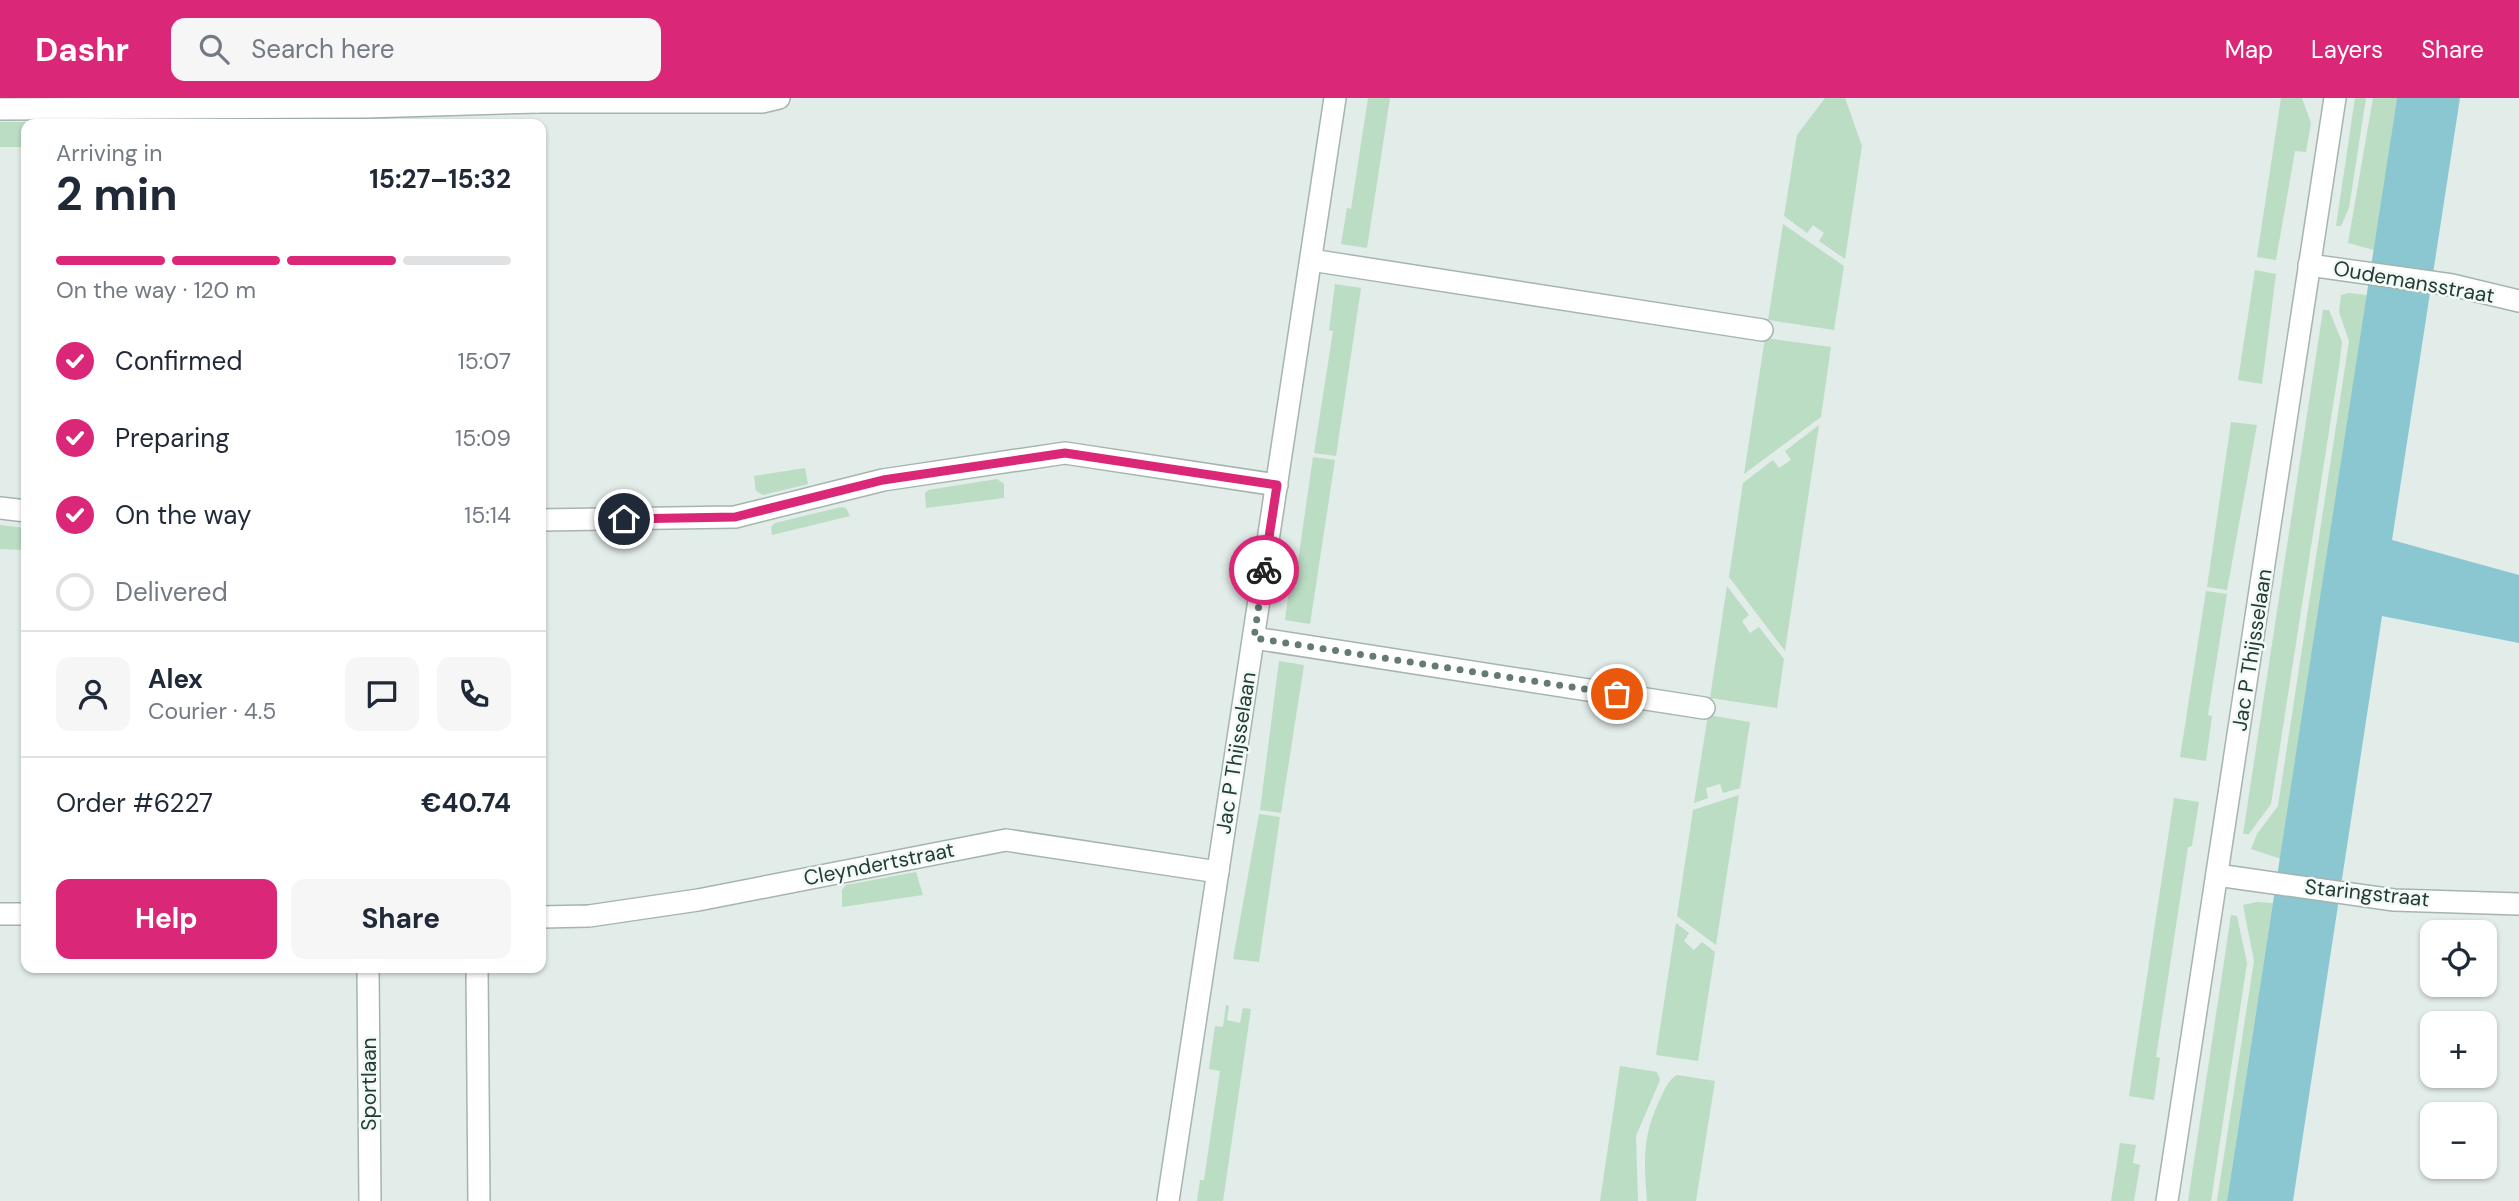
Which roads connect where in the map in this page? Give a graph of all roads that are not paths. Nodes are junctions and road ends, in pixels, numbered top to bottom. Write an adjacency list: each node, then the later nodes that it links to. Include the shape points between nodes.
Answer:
1 (779, 98): 4 (street, via 762,102)
2 (1335, 98): 8 (street, Jac P Thijsselaan)
3 (2335, 98): 9 (street, Jac P Thijsselaan)
4 (537, 100): 6 (street)
5 (0, 109): 7 (street)
6 (473, 114): 7 (street)
7 (366, 116)
8 (1311, 260): 11 (street); 12 (street, Jac P Thijsselaan)
9 (2309, 265): 10 (street, Oudemansstraat, via 2452,285); 19 (street, Jac P Thijsselaan)
10 (2519, 301)
11 (1762, 330)
12 (1277, 485): 15 (street, via 1065,453 883,480 735,517); 16 (street, Jac P Thijsselaan)
13 (0, 509): 14 (street)
14 (21, 511)
15 (546, 520)
16 (1254, 638): 17 (street); 18 (street, Jac P Thijsselaan)
17 (1704, 708)
18 (1218, 872): 23 (street, Cleyndertstraat, via 1006,840 698,900 589,916); 28 (street, Jac P Thijsselaan)
19 (2217, 875): 20 (street, Staringstraat, via 2394,900); 29 (street, Jac P Thijsselaan)
20 (2519, 904)
21 (0, 914): 22 (street)
22 (21, 914)
23 (546, 917)
24 (368, 973): 26 (street, Sportlaan)
25 (477, 973): 27 (street)
26 (369, 1201)
27 (478, 1201)
28 (1168, 1201)
29 (2167, 1201)

